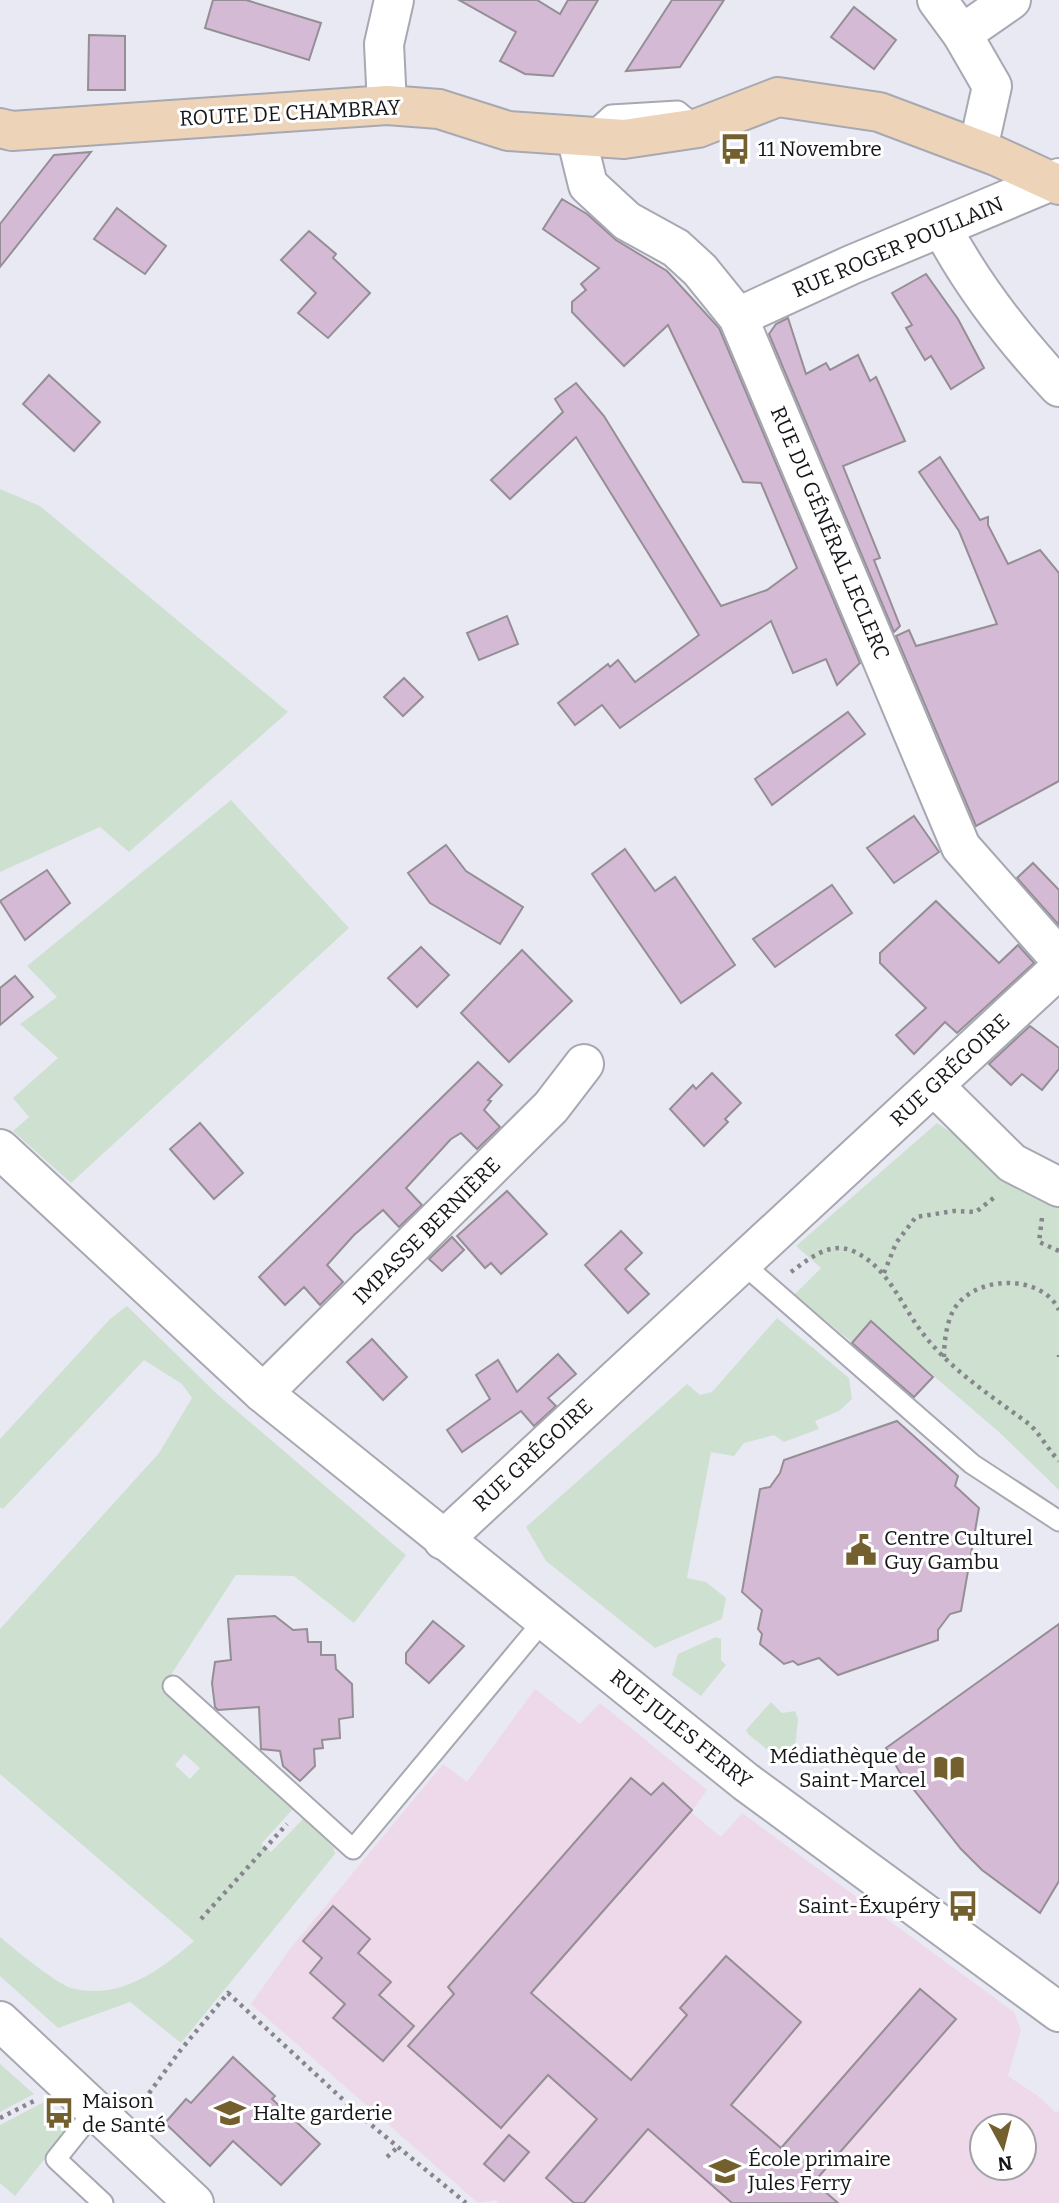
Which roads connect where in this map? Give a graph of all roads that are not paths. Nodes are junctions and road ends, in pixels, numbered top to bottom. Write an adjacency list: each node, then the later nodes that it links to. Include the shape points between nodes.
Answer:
1 (394, 0): 5 (street, via 383,44)
2 (937, 0): 4 (street)
3 (1011, 0): 4 (street)
4 (962, 34): 11 (street, via 992,86)
5 (387, 105): 7 (street, ROUTE DE CHAMBRAY, via 12,131); 10 (street, ROUTE DE CHAMBRAY, via 439,109 508,131)
6 (747, 108): 8 (street, ROUTE DE CHAMBRAY); 9 (lane, via 738,132 714,142 681,150); 11 (street, ROUTE DE CHAMBRAY, via 778,97 879,112)
7 (0, 128)
8 (698, 128): 9 (street, ROUTE DE CHAMBRAY); 10 (lane, via 678,111 625,114 611,115)
9 (659, 134): 10 (street, ROUTE DE CHAMBRAY, via 624,139)
10 (581, 136): 14 (street, RUE DU GÉNÉRAL LECLERC, via 588,185 627,221 676,248)
11 (978, 149): 12 (street, ROUTE DE CHAMBRAY)
12 (1057, 181): 13 (street, RUE ROGER POULLAIN)
13 (942, 228): 14 (street, RUE ROGER POULLAIN); 15 (street, via 958,258)
14 (738, 317): 16 (street, RUE DU GÉNÉRAL LECLERC, via 961,847)
15 (1059, 387)
16 (1059, 958)
17 (1059, 969): 19 (street, RUE GRÉGOIRE)
18 (584, 1064): 23 (street, IMPASSE BERNIÈRE, via 551,1107)
19 (934, 1086): 21 (street); 22 (street, RUE GRÉGOIRE)
20 (0, 1149): 23 (street)
21 (1048, 1198)
22 (756, 1274): 24 (lane, via 972,1464); 25 (street, RUE GRÉGOIRE)
23 (263, 1393): 25 (street)
24 (1059, 1521)
25 (443, 1540): 26 (street, RUE JULES FERRY)
26 (544, 1620): 27 (lane, via 353,1849); 28 (street, RUE JULES FERRY, via 746,1782)
27 (173, 1686)
28 (1059, 2012)
29 (0, 2021): 30 (street)
30 (96, 2109): 31 (lane, via 56,2159); 32 (street)
31 (103, 2203)
32 (194, 2203)

